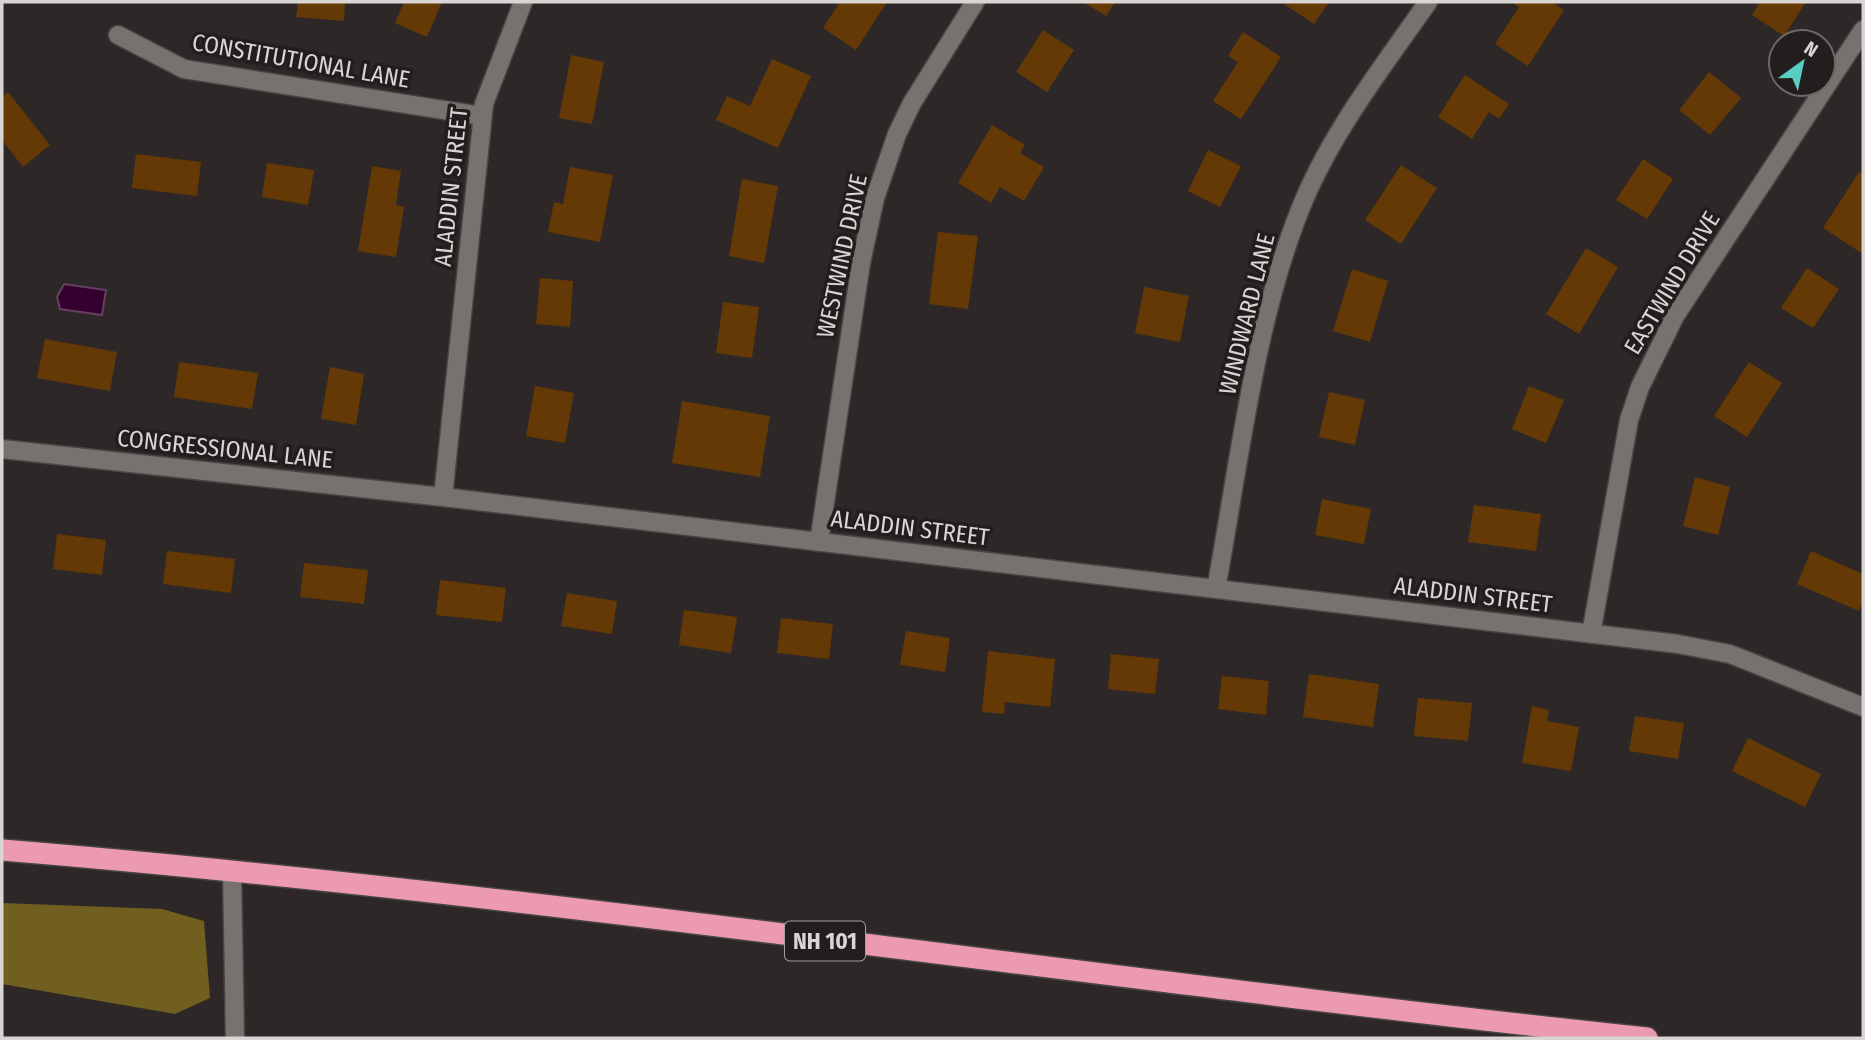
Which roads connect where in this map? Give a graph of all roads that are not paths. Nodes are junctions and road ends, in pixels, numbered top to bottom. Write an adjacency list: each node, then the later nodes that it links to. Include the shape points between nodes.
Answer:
1 (523, 2): 6 (street, ALADDIN STREET)
2 (975, 2): 9 (street, WESTWIND DRIVE, via 912,103 875,198)
3 (1428, 2): 10 (street, WINDWARD LANE, via 1331,147 1304,198 1260,352)
4 (1863, 30): 11 (street, EASTWIND DRIVE, via 1675,316 1650,366 1629,420)
5 (118, 34): 6 (street, CONSTITUTIONAL LANE, via 184,69)
6 (482, 116): 8 (street, ALADDIN STREET)
7 (2, 449): 8 (street, CONGRESSIONAL LANE)
8 (443, 497): 9 (street, ALADDIN STREET)
9 (819, 542): 10 (street, ALADDIN STREET)
10 (1216, 589): 11 (street, ALADDIN STREET)
11 (1591, 634): 12 (street, ALADDIN STREET, via 1730,654)
12 (1863, 707)
13 (2, 850): 14 (highway, NH 101)
14 (232, 871): 15 (street); 16 (highway, NH 101)
15 (235, 1038)
16 (1647, 1038)

